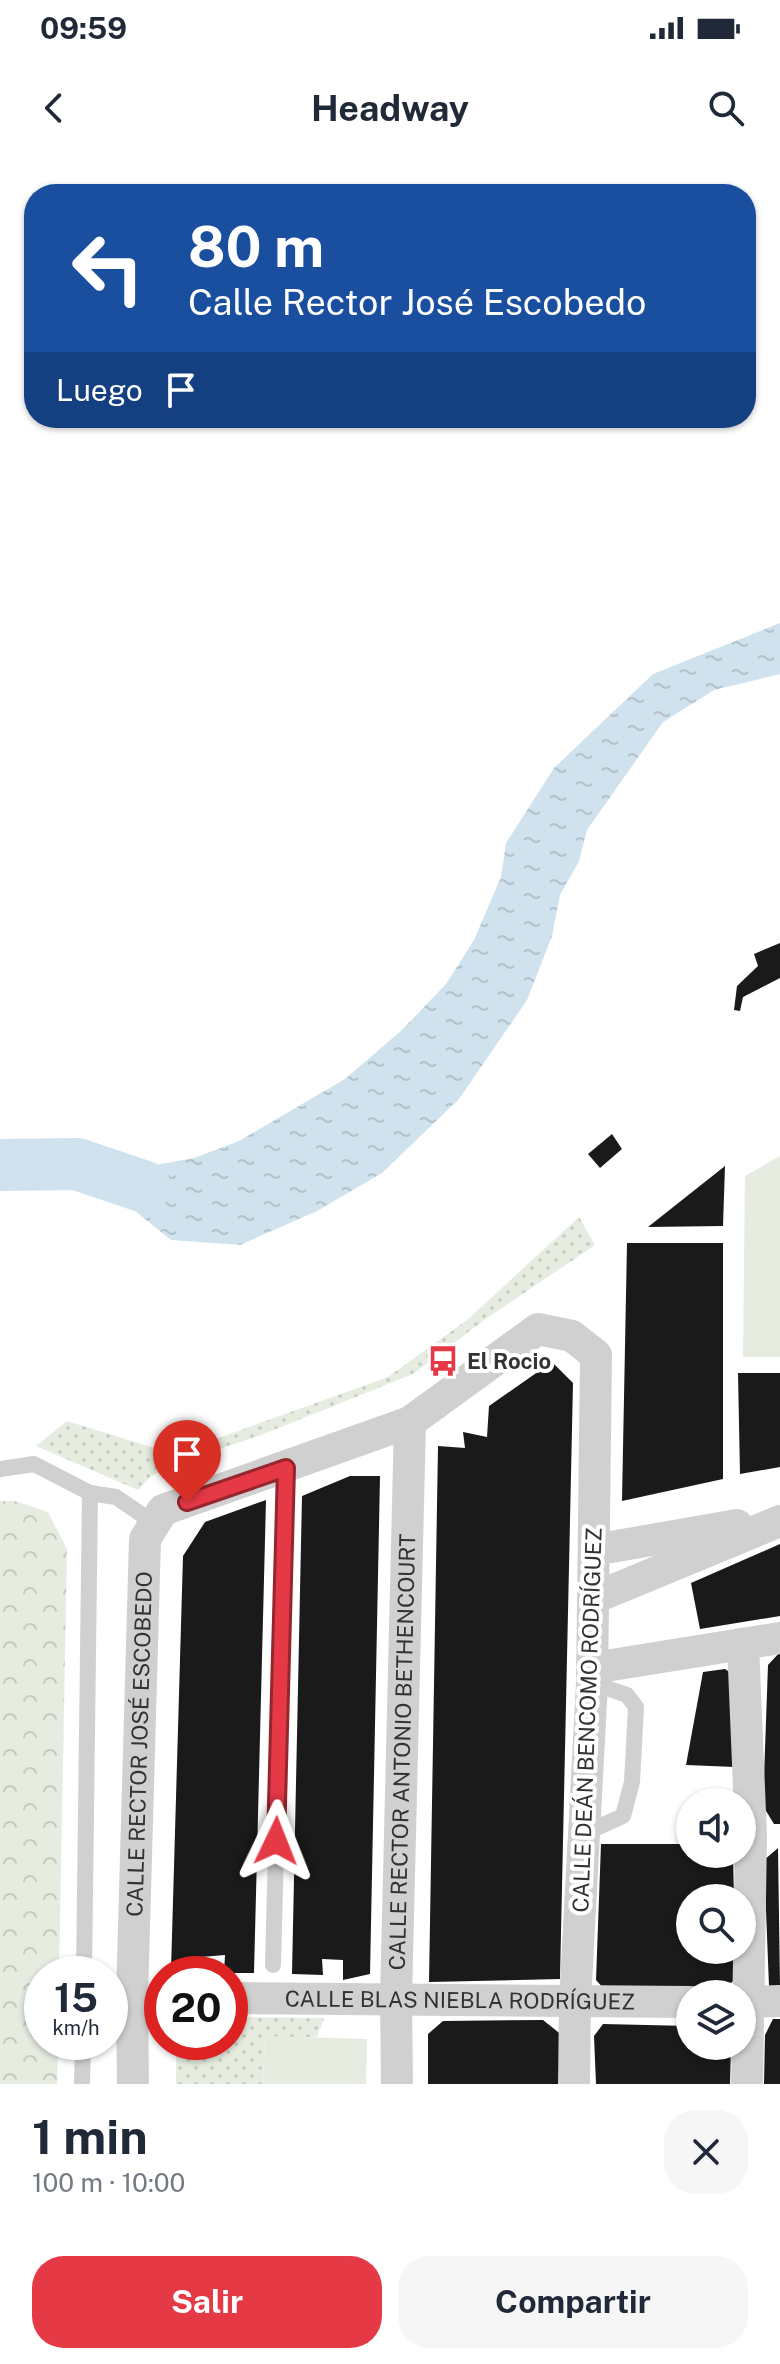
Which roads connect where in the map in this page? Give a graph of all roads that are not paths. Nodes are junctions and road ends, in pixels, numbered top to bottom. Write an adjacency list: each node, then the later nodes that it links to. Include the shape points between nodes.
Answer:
1 (410, 1422): 2 (street); 7 (street, CALLE DEÁN BENCOMO RODRÍGUEZ, via 538,1329 572,1336 596,1355); 18 (street, CALLE RECTOR ANTONIO BETHENCOURT)
2 (286, 1468): 6 (street, via 163,1510); 16 (lane)
3 (0, 1469): 4 (lane, via 34,1464)
4 (90, 1493): 6 (lane, via 116,1497); 14 (lane)
5 (780, 1519): 7 (street); 8 (street)
6 (154, 1523): 15 (street, CALLE RECTOR JOSÉ ESCOBEDO, via 145,1539)
7 (594, 1550): 8 (street, CALLE DEÁN BENCOMO RODRÍGUEZ)
8 (594, 1598): 11 (street, CALLE DEÁN BENCOMO RODRÍGUEZ)
9 (780, 1638): 10 (street)
10 (743, 1644): 11 (street); 13 (street)
11 (593, 1675): 12 (street, CALLE DEÁN BENCOMO RODRÍGUEZ); 12 (lane, via 627,1695 636,1707 632,1782 623,1816)
12 (585, 1833): 21 (street, CALLE DEÁN BENCOMO RODRÍGUEZ)
13 (766, 1836): 20 (street)
14 (84, 1956)
15 (147, 1956)
16 (273, 1965)
17 (248, 1998): 18 (street, CALLE BLAS NIEBLA RODRÍGUEZ)
18 (396, 1999): 21 (street, CALLE BLAS NIEBLA RODRÍGUEZ); 26 (street, CALLE RECTOR ANTONIO BETHENCOURT)
19 (676, 2002): 21 (street, CALLE BLAS NIEBLA RODRÍGUEZ)
20 (757, 2002): 28 (street)
21 (575, 2003): 27 (street, CALLE DEÁN BENCOMO RODRÍGUEZ)
22 (144, 2016): 25 (street, CALLE RECTOR JOSÉ ESCOBEDO)
23 (83, 2060): 24 (lane)
24 (82, 2084)
25 (133, 2084)
26 (397, 2084)
27 (574, 2084)
28 (747, 2084)

